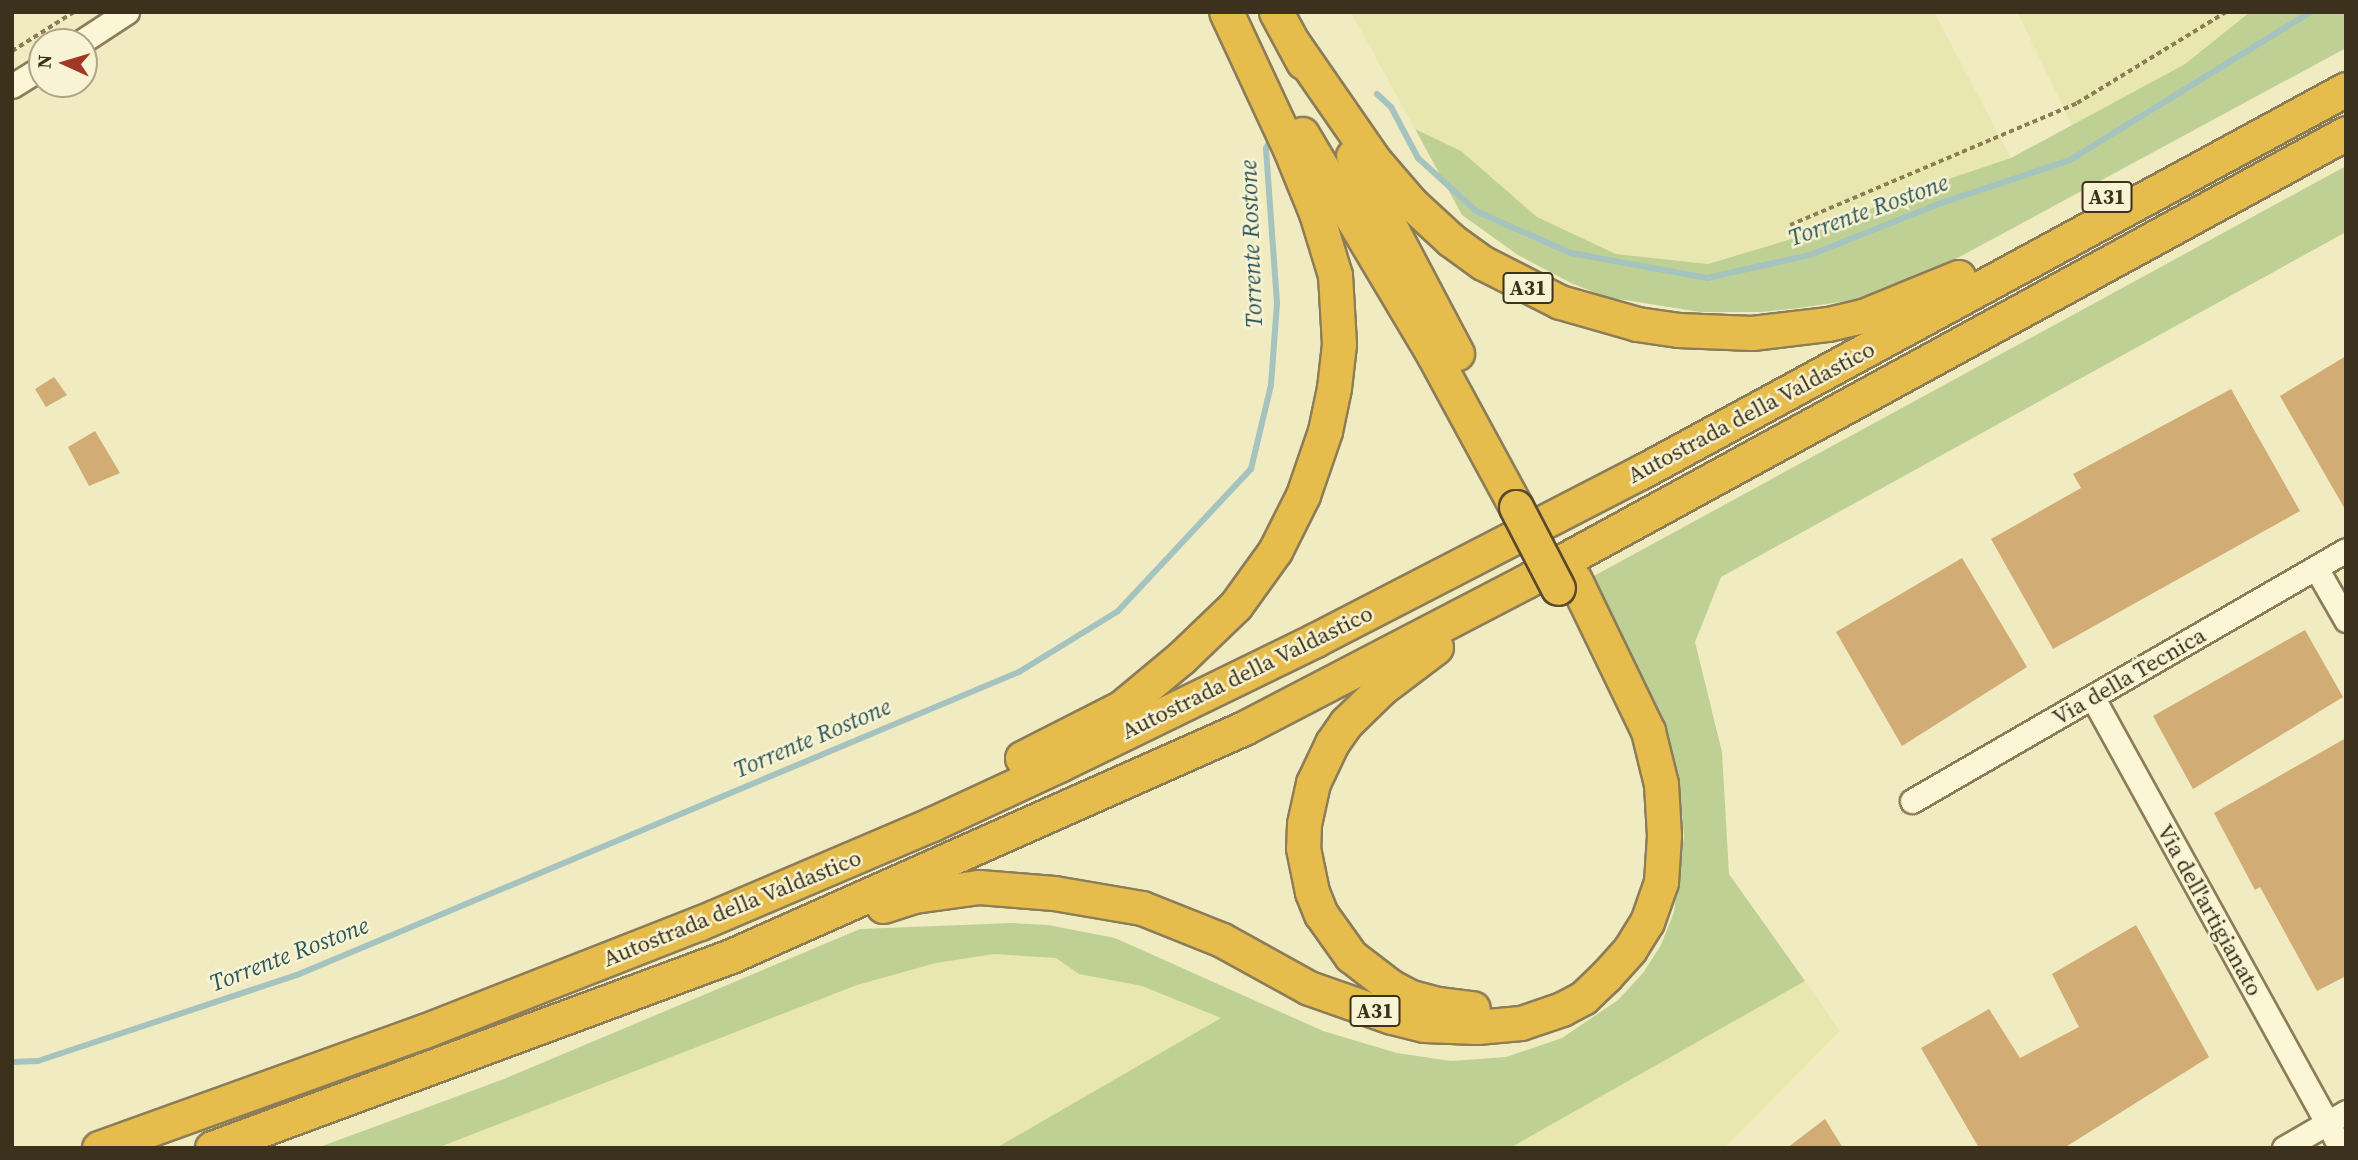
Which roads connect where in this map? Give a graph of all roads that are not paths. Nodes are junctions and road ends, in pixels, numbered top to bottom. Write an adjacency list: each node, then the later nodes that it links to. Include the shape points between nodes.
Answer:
1 (1227, 12): 11 (highway, A31); 18 (highway, A31, via 1290,149 1335,275 1339,344 1332,399 1303,495 1275,551 1210,632 1122,706)
2 (1276, 12): 5 (highway, A31)
3 (121, 14): 4 (street)
4 (98, 30)
5 (1293, 43): 6 (highway, A31, via 1374,160 1411,203 1483,263 1522,285 1597,315 1678,331 1716,333 1828,324 1922,294); 11 (highway, A31)
6 (2346, 69)
7 (28, 76): 8 (street)
8 (12, 86)
9 (2346, 89): 18 (highway, Autostrada della Valdastico, via 1641,472 1315,640 932,824)
10 (2346, 133): 14 (highway, Autostrada della Valdastico)
11 (1525, 504): 14 (highway, A31, bridge)
12 (2346, 550): 13 (street, Via della Tecnica)
13 (2316, 568): 15 (street); 16 (street, Via della Tecnica)
14 (1554, 583): 14 (highway, A31, via 1607,682 1641,771 1648,824 1643,874 1635,900 1590,967 1544,998 1521,1006 1464,1008 1411,997 1351,956 1321,914 1303,848 1313,783 1332,743 1367,702 1412,663); 19 (highway, Autostrada della Valdastico, via 1244,728); 19 (highway, A31, via 1648,731 1661,784 1664,835 1661,882 1642,931 1606,976 1583,998 1562,1009 1521,1023 1476,1027 1424,1024 1309,988 1223,940 1142,908 1054,893 979,887 914,896)
15 (2346, 620)
16 (2093, 698): 17 (street, Via della Tecnica); 20 (street, Via dell'artigianato)
17 (1912, 801)
18 (700, 923): 21 (highway, Autostrada della Valdastico, via 424,1031)
19 (731, 956): 22 (highway, Autostrada della Valdastico)
20 (2337, 1118): 23 (street); 24 (street, Via dell'artigianato)
21 (99, 1148)
22 (212, 1148)
23 (2284, 1148)
24 (2341, 1148)

